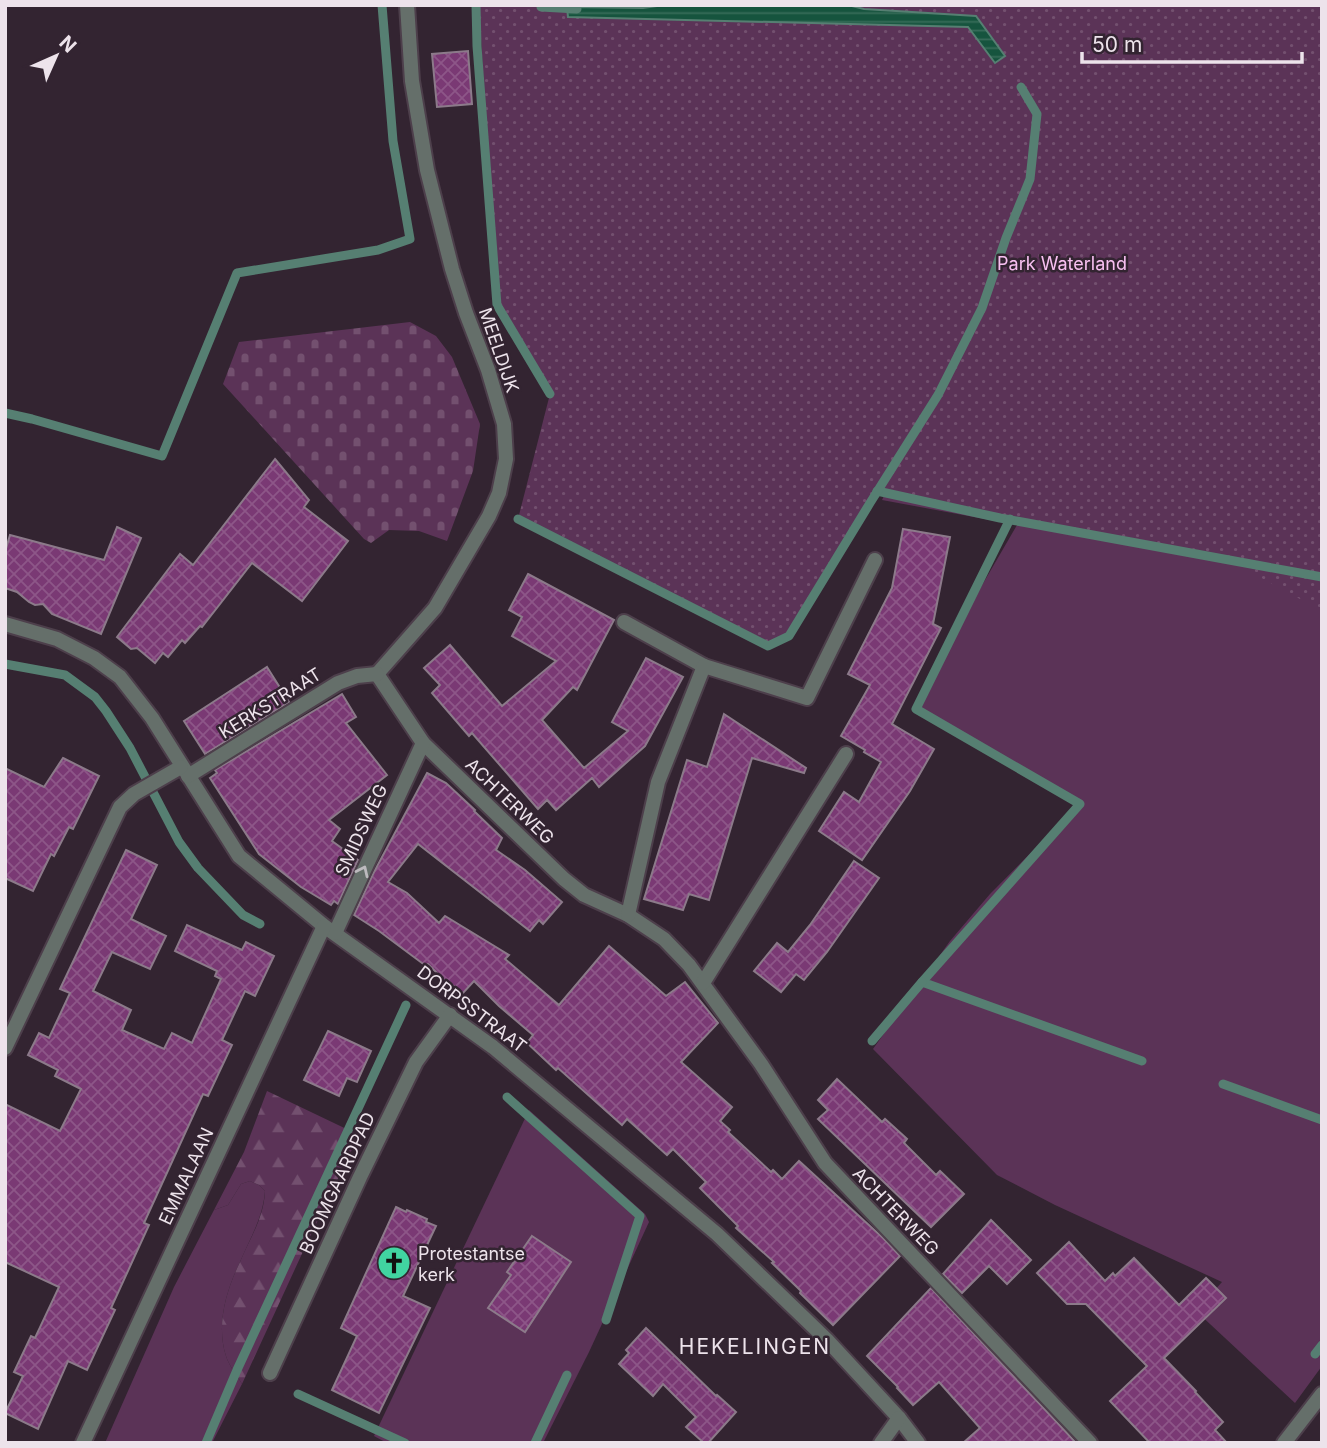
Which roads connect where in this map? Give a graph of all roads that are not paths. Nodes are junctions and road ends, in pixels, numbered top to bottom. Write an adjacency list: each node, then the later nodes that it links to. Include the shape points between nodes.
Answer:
1 (407, 5): 6 (street, MEELDIJK, via 412,81 427,170 452,270 503,424 506,460 489,516 435,608)
2 (875, 560): 5 (street, via 807,698)
3 (624, 622): 5 (street)
4 (5, 624): 9 (street, DORPSSTRAAT, via 57,639 120,677)
5 (704, 666): 10 (street, via 658,782)
6 (377, 674): 7 (street, ACHTERWEG); 9 (street, KERKSTRAAT, via 338,683)
7 (423, 743): 10 (street, ACHTERWEG, via 564,879 584,895); 11 (street, SMIDSWEG, one-way to 7)
8 (846, 754): 12 (street)
9 (185, 771): 11 (street, DORPSSTRAAT, via 239,856); 14 (street, KERKSTRAAT, via 159,780 120,807)
10 (628, 915): 12 (street, ACHTERWEG, via 664,939)
11 (329, 930): 13 (street, DORPSSTRAAT); 18 (street, EMMALAAN)
12 (703, 983): 21 (street, ACHTERWEG, via 825,1163)
13 (450, 1015): 15 (street, BOOMGAARDPAD, via 416,1062); 17 (street, DORPSSTRAAT, via 717,1234 827,1340)
14 (5, 1048)
15 (270, 1373)
16 (1322, 1394): 22 (street)
17 (899, 1418): 19 (street); 20 (street, DORPSSTRAAT)
18 (83, 1443)
19 (881, 1443)
20 (918, 1443)
21 (1090, 1443)
22 (1284, 1443)

